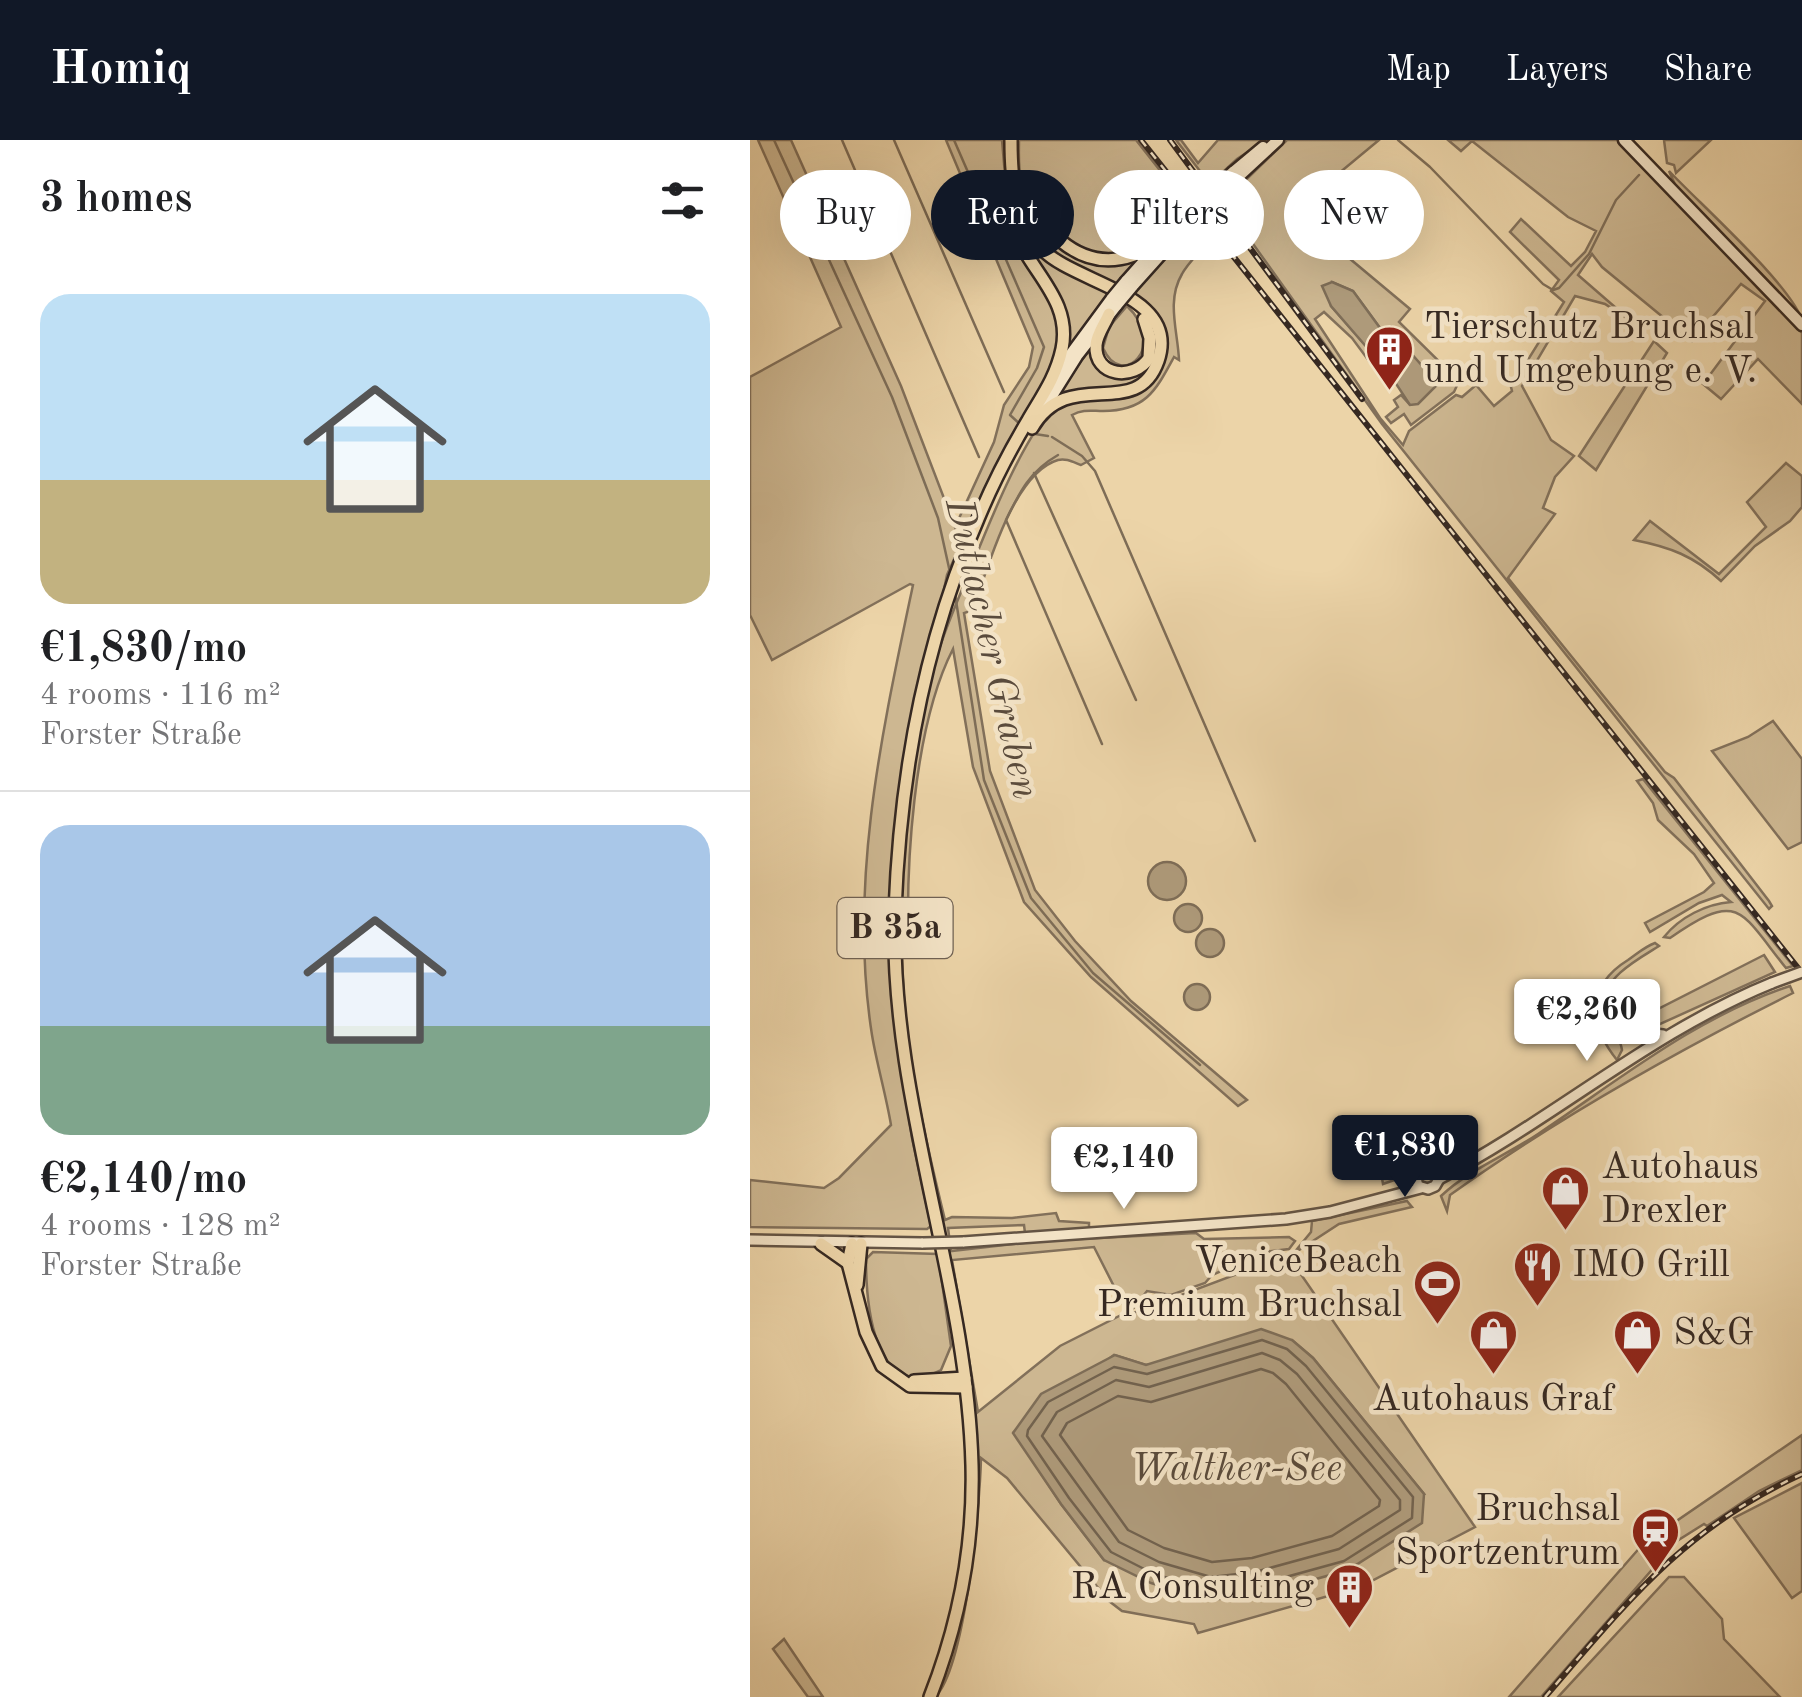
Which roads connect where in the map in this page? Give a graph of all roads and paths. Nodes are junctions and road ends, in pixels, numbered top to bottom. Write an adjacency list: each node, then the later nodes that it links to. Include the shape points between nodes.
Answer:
1 (1010, 140): 4 (main road)
2 (1275, 140): 5 (main road, B 35a, bridge)
3 (1624, 140): 12 (main road)
4 (1011, 170)
5 (1241, 170)
6 (1032, 260): 13 (main road, via 1063,320)
7 (1056, 260): 10 (main road)
8 (1150, 260): 10 (main road, B 35a)
9 (1153, 260): 10 (main road, B 35a)
10 (1129, 289): 11 (main road, B 35a, bridge); 11 (main road, via 1148,326 1151,349 1134,372 1113,372 1099,359 1097,338); 14 (main road, via 1150,314 1158,362 1141,385 1116,394 1072,395)
11 (1113, 306): 13 (main road, B 35a); 14 (main road, B 35a)
12 (1802, 325)
13 (1054, 378): 14 (main road, B 35a)
14 (1033, 420): 15 (main road, B 35a, via 980,513)
15 (954, 583): 16 (main road, B 35a); 16 (main road, B 35a)
16 (932, 656): 29 (main road, B 35a, via 905,786 896,934 906,1071)
17 (1802, 972): 19 (street, bridge, via 1728,1001)
18 (1628, 1031): 19 (street)
19 (1665, 1036): 20 (street, via 1514,1136)
20 (1437, 1173): 21 (street, via 1423,1165); 22 (street, via 1432,1188)
21 (1415, 1178): 22 (street); 23 (street)
22 (1421, 1188): 23 (street)
23 (1394, 1194): 26 (street, bridge, via 1286,1219)
24 (750, 1240): 25 (street)
25 (821, 1244): 26 (street); 27 (main road)
26 (857, 1244): 27 (main road); 28 (main road)
27 (848, 1263): 28 (main road)
28 (856, 1289): 31 (main road, via 871,1347)
29 (959, 1342): 30 (main road); 32 (main road, B 35a)
30 (940, 1378): 31 (main road); 32 (main road)
31 (900, 1380): 32 (main road, via 919,1388)
32 (965, 1383): 33 (main road, B 35a, via 972,1466 967,1557)
33 (930, 1697)

